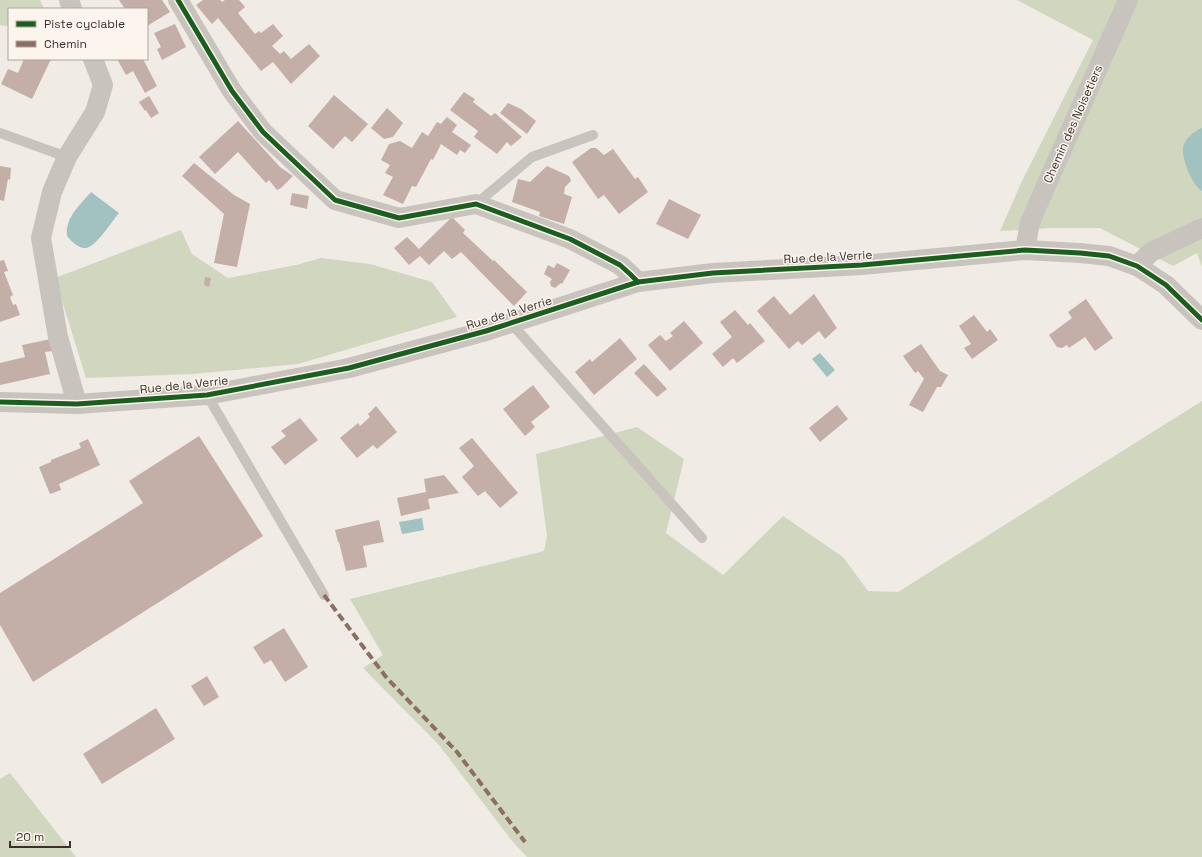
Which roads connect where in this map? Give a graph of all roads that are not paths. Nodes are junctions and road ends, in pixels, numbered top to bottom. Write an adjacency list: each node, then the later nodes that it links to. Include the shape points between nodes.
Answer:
1 (178, 0): 7 (street, via 232,91 263,132 335,200 399,218)
2 (1128, 0): 9 (street, Chemin des Noisetiers, via 1030,222)
3 (93, 60): 6 (street, via 103,85 95,112)
4 (0, 133): 6 (lane)
5 (593, 134): 7 (lane, via 532,157)
6 (68, 157): 16 (street, via 52,192 40,238 58,337)
7 (476, 204): 11 (street, via 570,239 620,266)
8 (1202, 228): 10 (street, via 1151,252)
9 (1025, 250): 10 (street, Rue de la Verrie, via 1108,256); 11 (street, Rue de la Verrie, via 862,266 713,273)
10 (1137, 266): 12 (street, Rue de la Verrie, via 1166,285)
11 (638, 282): 13 (street, Rue de la Verrie)
12 (1202, 320)
13 (511, 323): 14 (street, Rue de la Verrie, via 349,368); 17 (lane)
14 (207, 395): 16 (street, Rue de la Verrie); 18 (lane)
15 (0, 402): 16 (street, Rue de la Verrie)
16 (77, 404)
17 (702, 538)
18 (324, 596)

